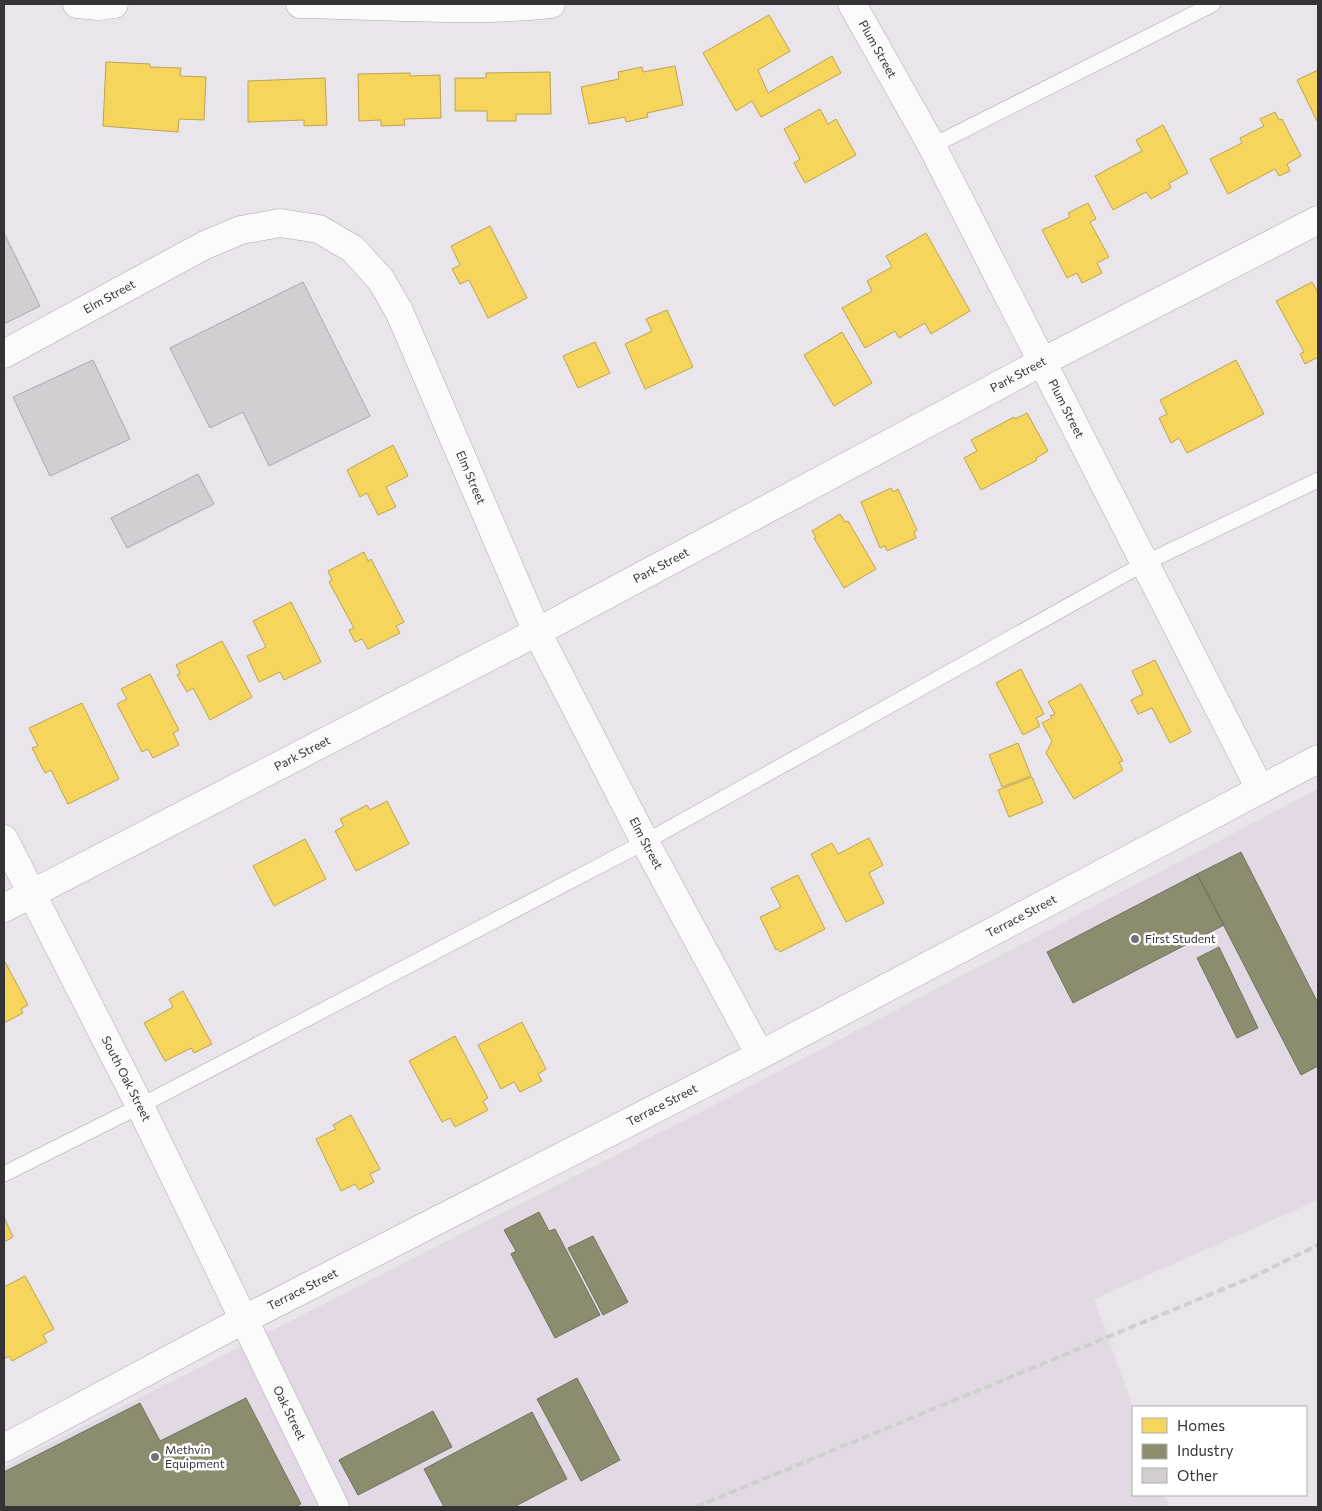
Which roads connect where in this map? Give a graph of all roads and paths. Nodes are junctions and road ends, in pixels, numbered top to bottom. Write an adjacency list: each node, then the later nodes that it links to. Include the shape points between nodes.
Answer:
1 (77, 4): 2 (street)
2 (114, 4)
3 (300, 4): 4 (street, via 410,9)
4 (551, 4)
5 (852, 4): 7 (street, Plum Street)
6 (1213, 4): 7 (lane)
7 (932, 146): 10 (street, Plum Street)
8 (1318, 220): 10 (street, Park Street)
9 (4, 354): 13 (street, Elm Street, via 205,245 241,230 280,224 319,229 353,249 381,280 399,311)
10 (1042, 362): 12 (street, Plum Street); 13 (street, Park Street)
11 (1318, 480): 12 (lane)
12 (1145, 563): 15 (street, Plum Street); 17 (lane)
13 (538, 632): 17 (street, Elm Street); 18 (street, Park Street)
14 (1318, 759): 15 (street, Terrace Street)
15 (1260, 789): 20 (street, Terrace Street)
16 (4, 839): 18 (street, South Oak Street)
17 (646, 842): 20 (street, Elm Street); 21 (lane)
18 (31, 892): 19 (street, Park Street); 21 (street, South Oak Street)
19 (4, 908)
20 (760, 1055): 23 (street, Terrace Street)
21 (140, 1106): 22 (lane); 23 (street, South Oak Street)
22 (4, 1174)
23 (243, 1320): 24 (street, Terrace Street); 25 (street, Oak Street)
24 (4, 1448)
25 (335, 1507)

